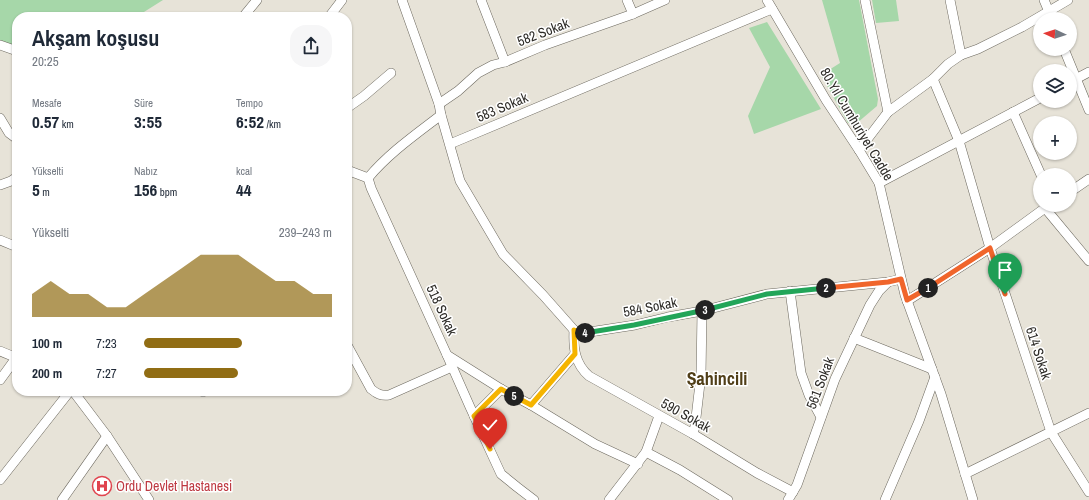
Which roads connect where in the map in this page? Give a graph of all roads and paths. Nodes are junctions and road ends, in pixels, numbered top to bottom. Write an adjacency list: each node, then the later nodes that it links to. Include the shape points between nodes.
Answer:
1 (257, 0): 13 (street)
2 (342, 0): 14 (street)
3 (402, 0): 30 (street)
4 (481, 0): 22 (street)
5 (627, 0): 17 (street)
6 (666, 0): 17 (street, 582 Sokak)
7 (767, 0): 12 (street, 80.Yıl Cumhuriyet Cadde)
8 (865, 0): 32 (street)
9 (950, 0): 21 (street)
10 (1044, 0): 15 (street)
11 (1068, 0): 16 (street)
12 (772, 9): 38 (street, 583 Sokak); 39 (street, 80.Yıl Cumhuriyet Cadde)
13 (247, 12)
14 (333, 12)
15 (1049, 12)
16 (1054, 12)
17 (633, 14): 22 (street, 582 Sokak)
18 (1033, 22): 21 (street)
19 (0, 45): 20 (street)
20 (12, 49)
21 (961, 55): 26 (street)
22 (505, 62): 30 (street, 582 Sokak, via 493,64 478,73)
23 (1089, 72): 25 (street)
24 (391, 73): 29 (street)
25 (1077, 78)
26 (933, 79): 32 (street); 37 (street, 614 Sokak)
27 (1077, 88): 31 (street)
28 (1033, 102): 33 (street)
29 (352, 104)
30 (439, 104): 34 (street)
31 (1089, 110)
32 (888, 112): 39 (street)
33 (1013, 112): 37 (street); 40 (street)
34 (441, 115): 38 (street); 42 (street, via 400,146)
35 (0, 118): 36 (street)
36 (12, 135)
37 (959, 141): 45 (street); 52 (street, 614 Sokak)
38 (450, 144): 59 (street, via 460,180 503,254)
39 (859, 150): 45 (street, 80.Yıl Cumhuriyet Cadde)
40 (1038, 168)
41 (352, 172): 42 (street)
42 (368, 178): 64 (street, 518 Sokak)
43 (1089, 179): 47 (street)
44 (12, 180): 46 (street)
45 (879, 182): 54 (street, 80.Yıl Cumhuriyet Cadde)
46 (0, 185)
47 (1077, 187)
48 (1040, 212): 52 (street)
49 (1052, 212): 53 (street)
50 (1, 242): 51 (street)
51 (12, 245)
52 (990, 248): 57 (street); 78 (street, 614 Sokak)
53 (1089, 261)
54 (901, 279): 55 (street, 584 Sokak); 57 (street, 80.Yıl Cumhuriyet Cadde)
55 (888, 282): 56 (street, 584 Sokak); 60 (street, 561 Sokak, via 870,305)
56 (790, 291): 58 (street, 584 Sokak, via 767,294); 77 (street, via 801,373 809,396)
57 (907, 300): 68 (street, 80.Yıl Cumhuriyet Cadde)
58 (702, 311): 59 (street, 584 Sokak, via 583,333); 79 (street, via 701,375)
59 (573, 329): 63 (street)
60 (854, 338): 68 (street); 77 (street, 561 Sokak, via 835,378)
61 (0, 352): 65 (street)
62 (352, 354): 67 (street, via 371,389 382,396)
63 (575, 354): 73 (street); 76 (street, 590 Sokak, via 578,365 589,376)
64 (447, 355): 67 (street, 518 Sokak); 70 (street)
65 (12, 356)
66 (12, 364): 69 (street)
67 (452, 367): 75 (street, 518 Sokak)
68 (933, 373): 83 (street, 80.Yıl Cumhuriyet Cadde); 92 (street, via 919,421)
69 (0, 380)
70 (501, 389): 73 (street); 75 (street)
71 (68, 396): 84 (street)
72 (76, 396): 80 (street)
73 (531, 405): 82 (street, via 595,444)
74 (1089, 413): 78 (street)
75 (474, 416): 89 (street, 518 Sokak, via 501,474)
76 (659, 416): 79 (street, 590 Sokak); 81 (street)
77 (821, 417): 86 (street, 561 Sokak)
78 (1051, 432): 83 (street); 85 (street, 614 Sokak)
79 (692, 434): 86 (street, 590 Sokak)
80 (107, 436): 87 (street); 88 (street)
81 (646, 452): 82 (street); 91 (street)
82 (638, 464): 90 (street)
83 (965, 474): 93 (street, 80.Yıl Cumhuriyet Cadde)
84 (0, 480)
85 (1089, 492)
86 (791, 496)
87 (62, 500)
88 (149, 500)
89 (534, 500)
90 (609, 500)
91 (728, 500)
92 (885, 500)
93 (973, 500)

